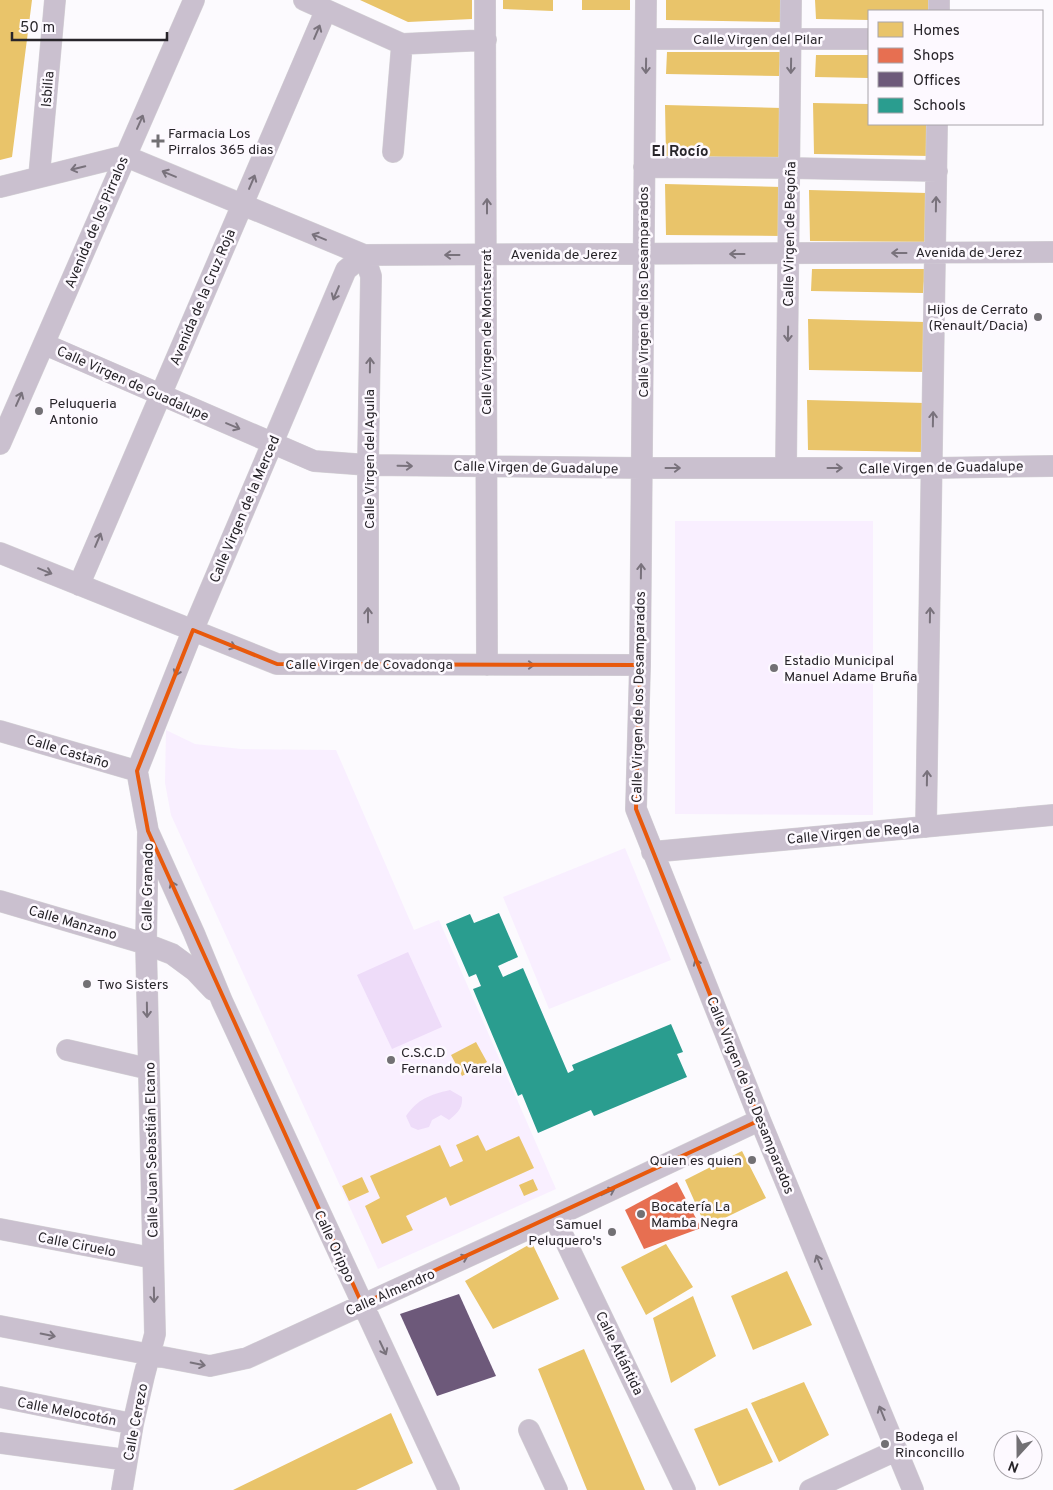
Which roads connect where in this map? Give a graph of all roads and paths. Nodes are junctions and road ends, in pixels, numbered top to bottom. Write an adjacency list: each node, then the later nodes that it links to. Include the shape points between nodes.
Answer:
1 (55, 0): 19 (street, Isbilia)
2 (194, 0): 15 (street, Avenida de los Pirralos, one-way to 2)
3 (304, 0): 7 (street)
4 (486, 0): 11 (street, Calle Virgen de Montserrat)
5 (646, 0): 8 (street, Calle Virgen de los Desamparados)
6 (791, 0): 9 (street, Calle Virgen de Begoña)
7 (326, 10): 12 (street); 21 (street, Avenida de la Cruz Roja, one-way to 7)
8 (646, 39): 9 (street, Calle Virgen del Pilar); 16 (street, Calle Virgen de los Desamparados, one-way to 16)
9 (791, 39): 10 (street, Calle Virgen del Pilar); 17 (street, Calle Virgen de Begoña, one-way to 17)
10 (868, 39)
11 (486, 40): 12 (street); 25 (street, Calle Virgen de Montserrat, one-way to 11)
12 (402, 44): 14 (street)
13 (937, 125): 18 (street)
14 (393, 152)
15 (125, 156): 19 (street, one-way to 19); 21 (street, Avenida de Jerez, one-way to 15); 28 (street, Avenida de los Pirralos)
16 (644, 167): 17 (street); 26 (street, Calle Virgen de los Desamparados)
17 (790, 168): 18 (street); 24 (street, Calle Virgen de Begoña)
18 (937, 171): 22 (street, one-way to 18)
19 (39, 177): 20 (street)
20 (0, 187)
21 (242, 205): 27 (street, Avenida de Jerez, one-way to 21); 29 (street, Avenida de la Cruz Roja)
22 (936, 252): 23 (street, Avenida de Jerez); 24 (street, Avenida de Jerez, one-way to 24); 37 (street, one-way to 22)
23 (1053, 252)
24 (789, 253): 26 (street, Avenida de Jerez, one-way to 26); 36 (street, Calle Virgen de Begoña, one-way to 36)
25 (487, 254): 26 (street, Avenida de Jerez); 27 (street, Avenida de Jerez, one-way to 27); 33 (street, Calle Virgen de Montserrat)
26 (644, 254): 35 (street, Calle Virgen de los Desamparados)
27 (364, 255): 30 (street, Calle Virgen de la Merced, one-way to 30, via 346,270); 32 (street, Calle Virgen del Aguila, one-way to 27, via 371,276)
28 (44, 344): 29 (street, Calle Virgen de Guadalupe); 31 (street, Avenida de los Pirralos, one-way to 28)
29 (160, 395): 30 (street, Calle Virgen de Guadalupe, one-way to 30); 39 (street, Avenida de la Cruz Roja, one-way to 29)
30 (272, 443): 32 (street, Calle Virgen de Guadalupe, via 314,461); 40 (street, Calle Virgen de la Merced)
31 (0, 444)
32 (368, 465): 33 (street, Calle Virgen de Guadalupe, one-way to 33); 41 (street, Calle Virgen del Aguila, one-way to 32)
33 (486, 466): 35 (street, Calle Virgen de Guadalupe); 42 (street, Calle Virgen de Montserrat)
34 (1053, 466): 37 (street, Calle Virgen de Guadalupe)
35 (642, 468): 36 (street, Calle Virgen de Guadalupe, one-way to 36); 43 (street, Calle Virgen de los Desamparados, one-way to 35)
36 (786, 468): 37 (street, Calle Virgen de Guadalupe, one-way to 37)
37 (933, 468): 47 (street, one-way to 37)
38 (0, 553): 39 (street, Calle Virgen de Covadonga, one-way to 39)
39 (79, 585): 40 (street, Calle Virgen de Covadonga)
40 (193, 630): 41 (street, Calle Virgen de Covadonga, one-way to 41, via 277,664); 45 (street, Calle Virgen de la Merced, one-way to 45)
41 (368, 664): 42 (street, Calle Virgen de Covadonga)
42 (487, 664): 43 (street, Calle Virgen de Covadonga, one-way to 43)
43 (640, 665): 49 (street, Calle Virgen de los Desamparados, via 636,809)
44 (0, 731): 45 (street, Calle Castaño)
45 (137, 772): 48 (street, Calle Granado)
46 (1053, 815): 47 (street, Calle Virgen de Regla)
47 (926, 826): 49 (street, Calle Virgen de Regla)
48 (148, 831): 51 (street, Calle Granado, one-way to 48); 52 (street, Calle Granado)
49 (652, 852): 57 (street, Calle Virgen de los Desamparados, one-way to 49)
50 (0, 901): 52 (street, Calle Manzano)
51 (194, 933): 53 (street, via 189,947); 54 (street, Calle Granado)
52 (146, 944): 53 (street, Calle Manzano); 56 (street, Calle Juan Sebastián Elcano, one-way to 56)
53 (172, 954): 54 (street, Calle Manzano, via 195,970)
54 (222, 1002): 61 (street, Calle Orippo)
55 (67, 1050): 56 (street)
56 (149, 1068): 60 (street, Calle Juan Sebastián Elcano)
57 (760, 1120): 58 (street, Calle Almendro, one-way to 57); 68 (street, Calle Virgen de los Desamparados, one-way to 57)
58 (554, 1217): 61 (street, Calle Almendro, one-way to 58); 73 (street, Calle Atlántida)
59 (0, 1229): 60 (street, Calle Ciruelo)
60 (153, 1258): 63 (street, Calle Juan Sebastián Elcano, one-way to 63, via 155,1334)
61 (362, 1304): 63 (street, Calle Almendro, one-way to 61, via 210,1366 247,1358); 71 (street, Calle Orippo, one-way to 71)
62 (0, 1326): 63 (street, Calle Almendro, one-way to 63)
63 (150, 1355): 65 (street, Calle Cerezo)
64 (0, 1397): 65 (street, Calle Melocotón)
65 (133, 1424): 69 (street, Calle Cerezo)
66 (529, 1430): 72 (street)
67 (0, 1443): 69 (street)
68 (897, 1450): 74 (street); 75 (street, Calle Virgen de los Desamparados)
69 (127, 1460): 70 (street, Calle Cerezo)
70 (122, 1490)
71 (449, 1490)
72 (557, 1490)
73 (685, 1490)
74 (810, 1490)
75 (914, 1490)

